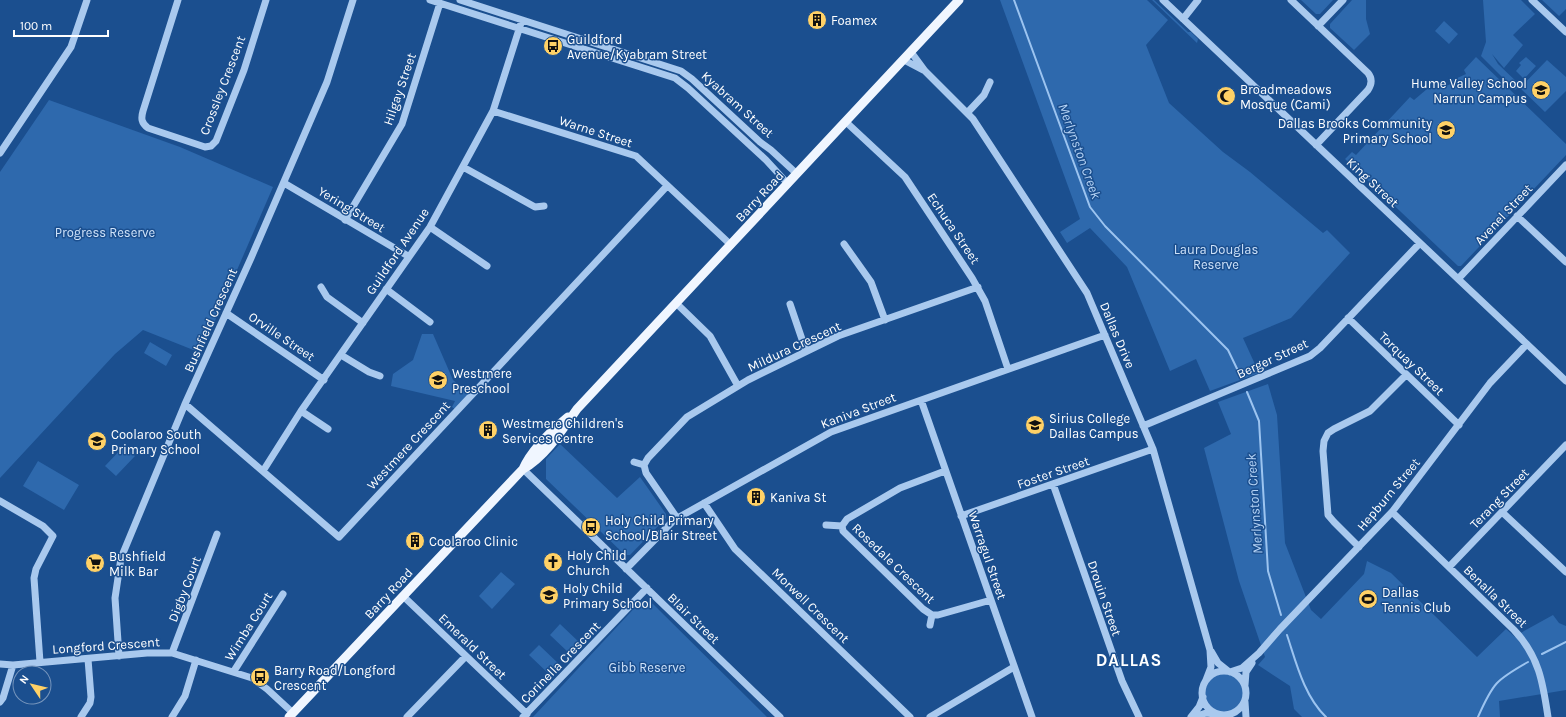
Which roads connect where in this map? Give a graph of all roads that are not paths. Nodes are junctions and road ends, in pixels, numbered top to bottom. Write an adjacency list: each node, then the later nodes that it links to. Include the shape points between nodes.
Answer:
1 (87, 0): 29 (street, via 71,47)
2 (178, 0): 3 (street, Crossley Crescent, via 142,120 148,128 205,148 216,141 244,70)
3 (266, 0)
4 (353, 0): 33 (street, Bushfield Crescent, via 327,82)
5 (430, 0): 13 (street, Kyabram Street)
6 (460, 0): 15 (street, Kyabram Street)
7 (959, 0): 19 (main road, Barry Road)
8 (1163, 0): 14 (street, King Street)
9 (1197, 0): 14 (street)
10 (1291, 0): 16 (street)
11 (1343, 0): 16 (street)
12 (1532, 0): 18 (street)
13 (440, 3): 17 (street, Kyabram Street); 38 (street, Hilgay Street, via 402,124)
14 (1181, 17): 28 (street, King Street)
15 (522, 20): 17 (street); 21 (street, Kyabram Street)
16 (1318, 26): 28 (street, via 1368,73 1371,81 1368,90)
17 (520, 29): 22 (street, Kyabram Street); 25 (street, Guildford Avenue)
18 (1566, 32)
19 (911, 52): 20 (main road, Barry Road); 23 (street, Dallas Drive)
20 (904, 60): 23 (street, Dallas Drive); 27 (main road, Barry Road)
21 (656, 62): 22 (street); 32 (street, Kyabram Street, via 681,71 692,79)
22 (653, 71): 34 (street, Kyabram Street, via 675,78 684,84 766,160)
23 (925, 71): 26 (street, Dallas Drive)
24 (990, 82): 26 (street, via 984,95)
25 (493, 111): 31 (street, Guildford Avenue); 35 (street, Warne Street, via 636,156)
26 (968, 112): 57 (street, Dallas Drive, via 1080,280)
27 (846, 122): 32 (main road, Barry Road); 48 (street, Echuca Street, via 904,177)
28 (1316, 145): 40 (street, King Street)
29 (0, 153)
30 (1566, 165): 37 (street, Avenel Street)
31 (463, 167): 36 (street, via 535,207); 39 (street, Guildford Avenue)
32 (797, 174): 34 (main road, Barry Road)
33 (284, 183): 38 (street, Yering Street); 52 (street, Bushfield Crescent)
34 (788, 184): 42 (main road, Barry Road)
35 (667, 186): 42 (street, Warne Street); 79 (street, Westmere Crescent, via 339,538)
36 (544, 206)
37 (1517, 216): 44 (street); 46 (street, Avenel Street)
38 (345, 220): 43 (street, Yering Street)
39 (430, 227): 43 (street, Guildford Avenue); 45 (street)
40 (1420, 243): 46 (street, King Street); 53 (street, Berger Street)
41 (844, 244): 54 (street, via 871,282)
42 (731, 245): 50 (main road, Barry Road)
43 (408, 256): 49 (street, Guildford Avenue)
44 (1566, 262)
45 (487, 266)
46 (1458, 279): 58 (street, King Street)
47 (321, 287): 56 (street, via 327,297)
48 (978, 287): 54 (street, Mildura Crescent); 61 (street, Echuca Street)
49 (386, 289): 55 (street); 56 (street, Guildford Avenue)
50 (676, 303): 66 (street, via 708,332); 77 (main road, Barry Road, via 577,410 535,462)
51 (790, 304): 59 (street)
52 (226, 313): 64 (street, Orville Street); 68 (street, Bushfield Crescent)
53 (1348, 318): 62 (street, Torquay Street); 71 (street, Berger Street, via 1310,356)
54 (885, 320): 59 (street, Mildura Crescent, via 838,336)
55 (430, 322)
56 (363, 323): 60 (street, Guildford Avenue)
57 (1105, 335): 61 (street, Kaniva Street); 71 (street, Dallas Drive)
58 (1527, 344): 65 (street, King Street); 70 (street, Hepburn Street, via 1490,383)
59 (806, 351): 66 (street, Mildura Crescent)
60 (341, 355): 63 (street, via 368,372); 64 (street, Guildford Avenue)
61 (1008, 369): 67 (street, Kaniva Street)
62 (1406, 374): 70 (street, Torquay Street); 90 (street, via 1370,411 1334,429 1324,441 1328,515)
63 (380, 376)
64 (324, 380): 69 (street, Guildford Avenue)
65 (1566, 381)
66 (738, 386): 76 (street, Mildura Crescent, via 684,420)
67 (921, 400): 78 (street, Warragul Street); 82 (street, Kaniva Street, via 834,431)
68 (185, 404): 79 (street, Westmere Crescent); 103 (street, Bushfield Crescent, via 121,558 115,598)
69 (301, 411): 72 (street); 79 (street, Guildford Avenue)
70 (1459, 425): 83 (street, Hepburn Street)
71 (1143, 426): 74 (street, Dallas Drive)
72 (328, 429)
73 (1566, 445): 84 (street, Terang Street)
74 (1153, 449): 80 (street, Foster Street); 100 (street, Dallas Drive)
75 (634, 462): 76 (street)
76 (644, 465): 86 (street, via 646,473)
77 (523, 468): 92 (street, Blair Street); 96 (main road, Barry Road)
78 (945, 470): 85 (street, Warragul Street); 88 (street, Rosedale Crescent, via 900,488 847,519)
79 (263, 471)
80 (1053, 484): 85 (street, Foster Street); 130 (street, Drouin Street, via 1122,682)
81 (0, 501): 107 (street, via 44,526 53,536 34,578)
82 (704, 503): 86 (street, Kaniva Street); 127 (street, Morwell Crescent, via 735,549)
83 (1392, 512): 90 (street, Hepburn Street); 91 (street, Benalla Street)
84 (1502, 512): 91 (street, Terang Street); 93 (street)
85 (962, 516): 97 (street, Warragul Street)
86 (677, 518): 92 (street, Kaniva Street)
87 (826, 525): 88 (street, Rosedale Crescent)
88 (842, 526): 98 (street, Rosedale Crescent, via 845,534)
89 (217, 534): 101 (street, Digby Court)
90 (1359, 547): 102 (street, Hepburn Street)
91 (1449, 567): 133 (street, Benalla Street, via 1529,648 1540,672)
92 (626, 569): 94 (street, Blair Street)
93 (1566, 572)
94 (646, 588): 121 (street, Corinella Crescent); 126 (street, Blair Street)
95 (283, 594): 112 (street, Wimba Court)
96 (403, 596): 104 (street, Emerald Street); 120 (main road, Barry Road)
97 (991, 600): 98 (street, Rosedale Crescent); 110 (street, Warragul Street)
98 (932, 615): 99 (street, Rosedale Crescent)
99 (930, 625)
100 (1210, 650): 113 (street, Dallas Drive, via 1218,663); 114 (street, Dallas Drive, via 1211,667)
101 (172, 653): 103 (street, Longford Crescent); 106 (street, Longford Crescent)
102 (1259, 653): 113 (street, Hepburn Street, via 1242,668); 115 (street, Hepburn Street, via 1246,672)
103 (119, 656): 105 (street, Longford Crescent)
104 (466, 656): 121 (street, Emerald Street); 125 (street)
105 (88, 659): 107 (street, Longford Crescent); 123 (street, via 92,696)
106 (196, 660): 112 (street, Longford Crescent); 124 (street, via 185,696)
107 (40, 662): 109 (street, Longford Crescent)
108 (0, 664): 109 (street, Longford Crescent)
109 (13, 665)
110 (1014, 667): 128 (street); 129 (street, Warragul Street)
111 (12, 668): 118 (street)
112 (234, 671): 120 (street, Longford Crescent, via 257,680)
113 (1229, 672): 114 (street, via 1218,672); 115 (street, via 1239,677)
114 (1206, 680): 116 (street)
115 (1245, 685): 117 (street)
116 (1203, 697): 119 (street, via 1206,706); 131 (street)
117 (1245, 699): 122 (street, via 1241,708); 132 (street)
118 (0, 702)
119 (1215, 714): 122 (street); 131 (street, via 1206,713)
120 (291, 715)
121 (525, 715)
122 (1230, 716)
123 (81, 717)
124 (172, 717)
125 (407, 717)
126 (780, 717)
127 (910, 717)
128 (930, 717)
129 (1032, 717)
130 (1139, 717)
131 (1193, 717)
132 (1246, 717)
133 (1548, 717)

